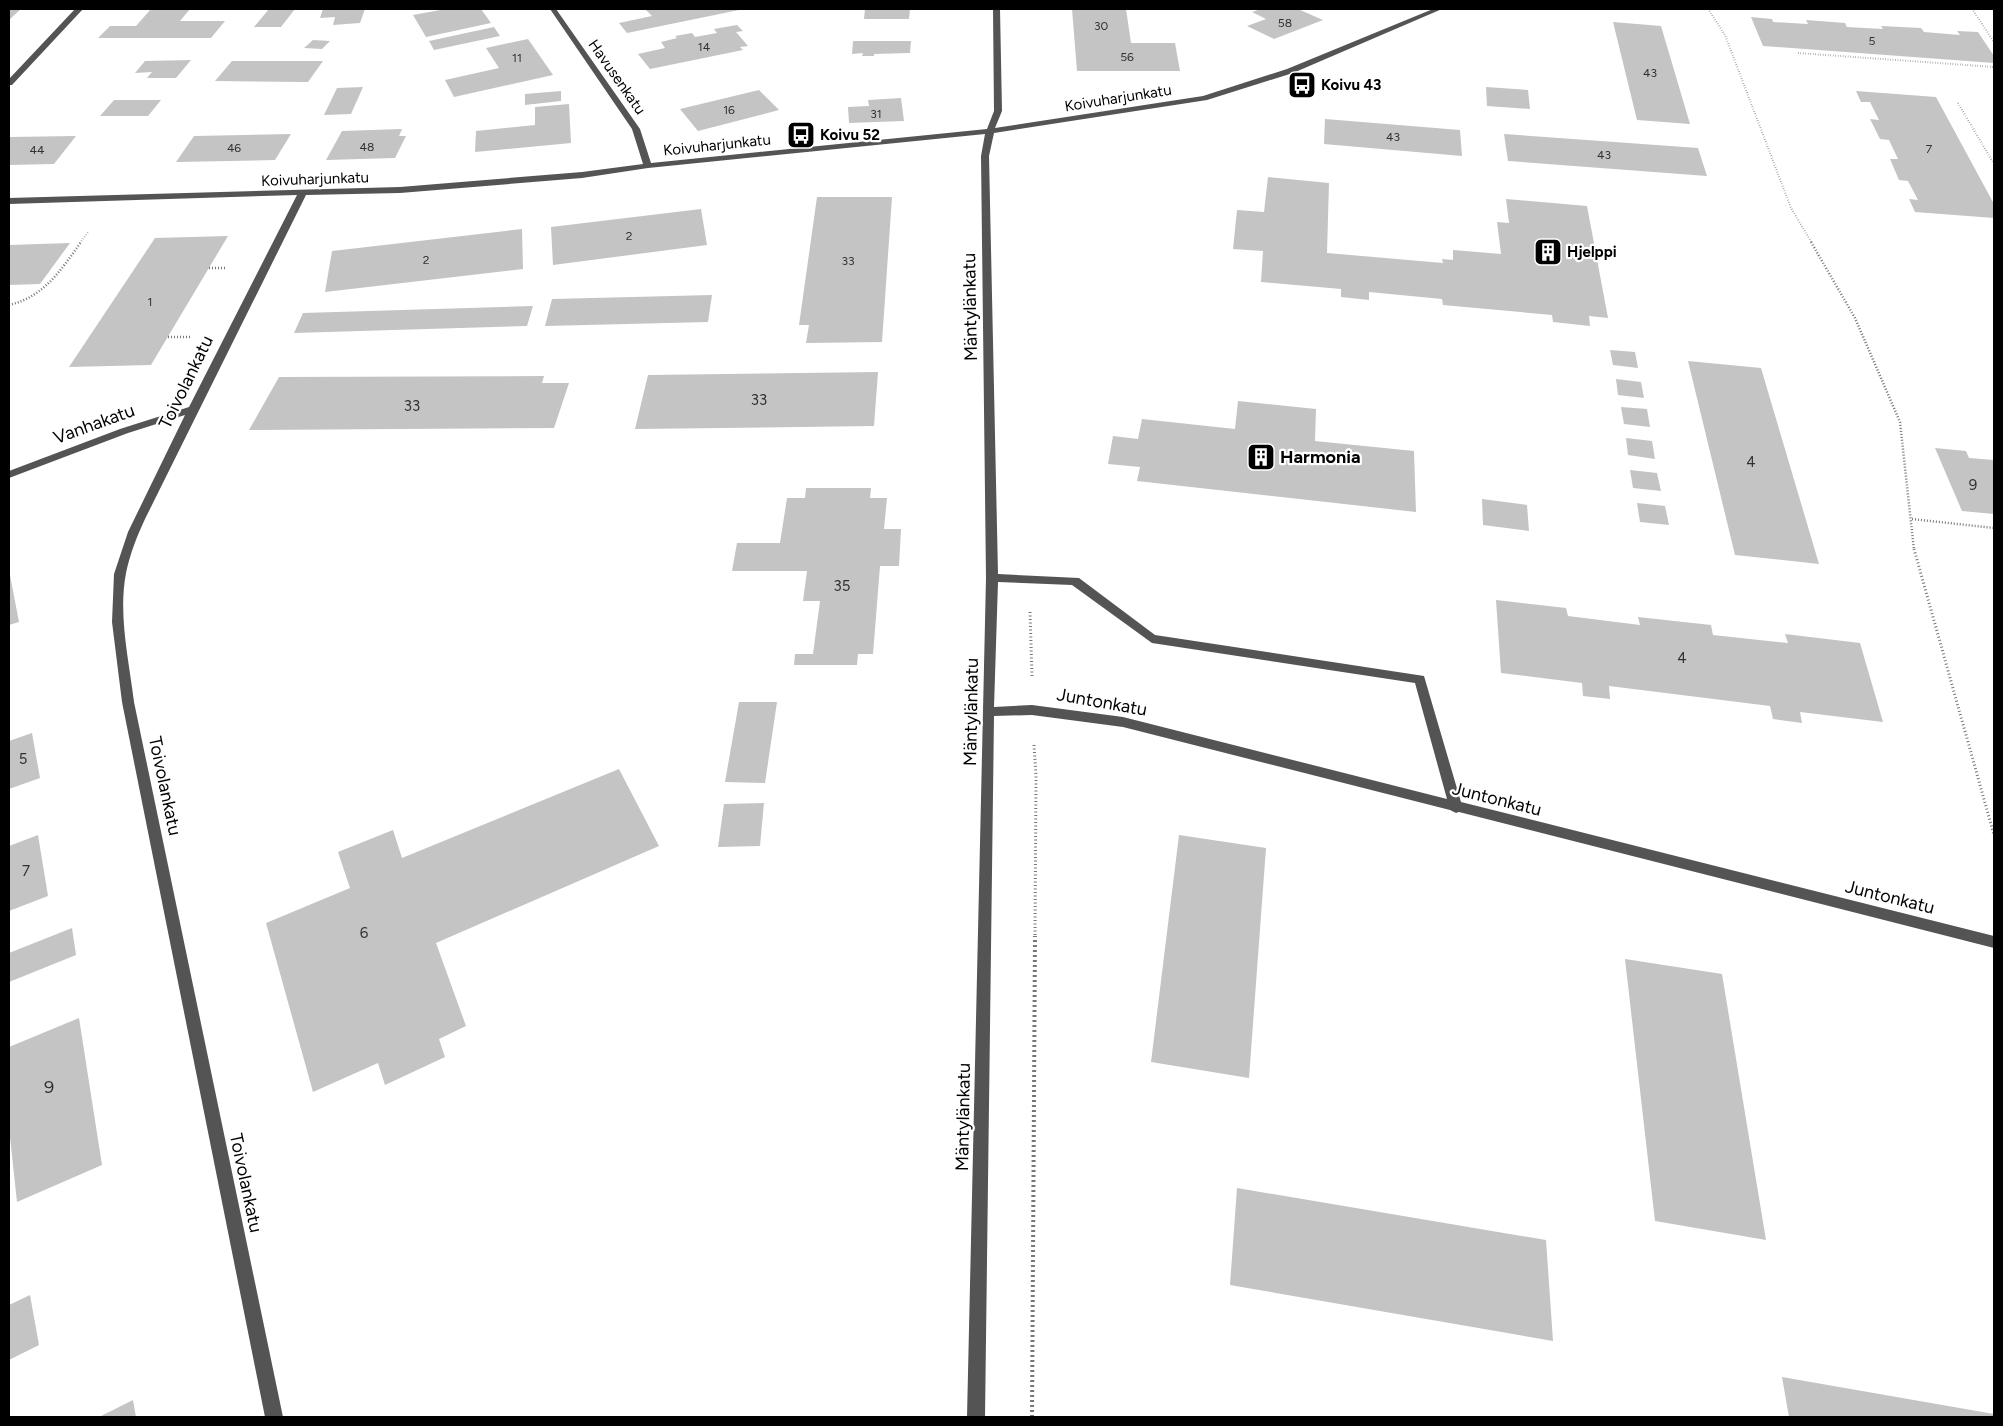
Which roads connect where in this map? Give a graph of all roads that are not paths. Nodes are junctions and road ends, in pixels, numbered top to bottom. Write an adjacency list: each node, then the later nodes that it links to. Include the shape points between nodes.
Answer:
1 (79, 9): 5 (street)
2 (553, 9): 7 (street, Havusenkatu, via 636,129)
3 (996, 9): 6 (street, Mäntylänkatu, via 998,111)
4 (1439, 9): 6 (street, Koivuharjunkatu, via 1290,71 1204,98)
5 (9, 83)
6 (990, 131): 7 (street, Koivuharjunkatu); 12 (street, Mäntylänkatu, via 985,156)
7 (648, 166): 8 (street, Koivuharjunkatu, via 582,175 400,190)
8 (302, 194): 9 (street, Koivuharjunkatu); 10 (street, Toivolankatu)
9 (9, 201)
10 (193, 409): 11 (street, Vanhakatu); 16 (street, Toivolankatu, via 131,540 121,572 118,626 130,712)
11 (9, 474)
12 (992, 578): 13 (street, Mäntylänkatu); 14 (street, via 1075,581 1152,639 1420,680)
13 (988, 712): 14 (street, Juntonkatu, via 1032,710 1123,722); 17 (street, Mäntylänkatu)
14 (1456, 808): 15 (street, Juntonkatu)
15 (1994, 942)
16 (274, 1417)
17 (976, 1417)

